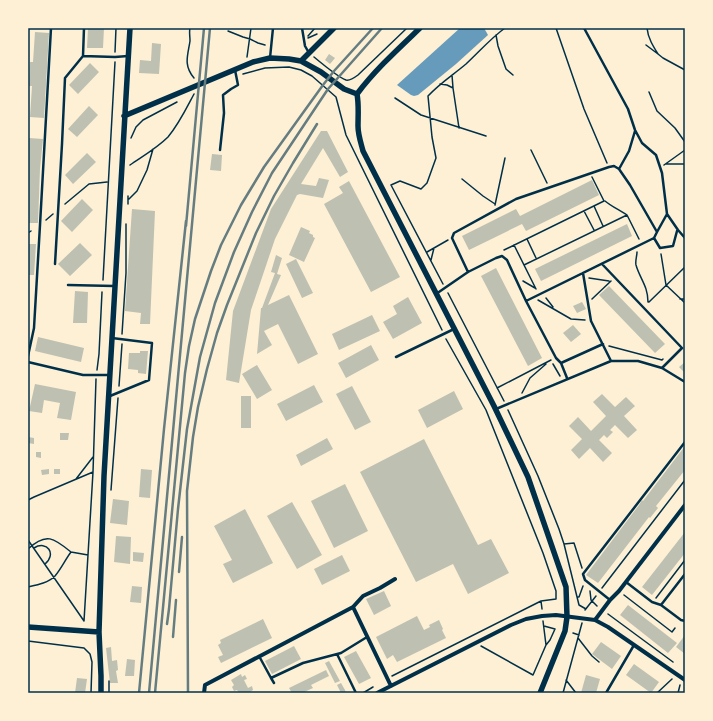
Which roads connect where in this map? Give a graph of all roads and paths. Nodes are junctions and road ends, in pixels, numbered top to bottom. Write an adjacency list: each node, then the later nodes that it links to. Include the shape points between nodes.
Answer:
1 (51, 28): 81 (lane)
2 (84, 28): 25 (lane)
3 (116, 28): 27 (path)
4 (130, 28): 26 (street)
5 (190, 28): 37 (path, via 187,67)
6 (252, 28): 19 (path)
7 (273, 28): 22 (lane)
8 (302, 28): 20 (lane)
9 (334, 28): 23 (street)
10 (407, 28): 29 (path, via 358,76 351,79 346,80 339,76)
11 (420, 28): 43 (street)
12 (505, 28): 18 (path)
13 (556, 28): 62 (path, via 584,108)
14 (584, 28): 50 (lane, via 628,109)
15 (647, 28): 24 (path)
16 (228, 31): 19 (path)
17 (320, 33): 20 (path)
18 (496, 35): 34 (path); 35 (path, via 506,69)
19 (250, 39): 22 (path); 28 (path)
20 (304, 40): 23 (lane)
21 (646, 45): 24 (path)
22 (271, 46): 30 (lane)
23 (309, 53): 31 (street)
24 (658, 54): 33 (path)
25 (83, 56): 27 (lane); 75 (lane, via 65,78)
26 (128, 56): 27 (lane); 47 (street)
27 (115, 57): 67 (path)
28 (247, 57)
29 (314, 57)
30 (270, 58): 31 (street); 32 (street)
31 (301, 61): 43 (street, via 344,89)
32 (234, 70): 36 (lane); 47 (street)
33 (685, 70)
34 (452, 75): 38 (path); 39 (path)
35 (513, 75)
36 (237, 76): 55 (lane, via 238,85 223,95); 125 (path, via 265,68 290,67 312,76 336,97 346,134)
37 (194, 78)
38 (440, 84): 39 (path); 48 (path, via 428,96)
39 (453, 88): 49 (path)
40 (649, 92): 53 (path, via 657,111)
41 (198, 93): 42 (path)
42 (194, 94): 44 (path); 54 (path, via 180,120 167,137)
43 (357, 94): 114 (street, via 358,126 363,151)
44 (190, 96)
45 (395, 98): 48 (path)
46 (180, 100): 52 (path, via 143,120)
47 (124, 116): 110 (street)
48 (430, 118): 49 (path); 94 (path, via 436,158 428,183 421,189 400,181 391,185)
49 (459, 128): 51 (path)
50 (635, 130): 63 (lane, via 642,143 656,155); 64 (lane, via 629,151)
51 (486, 136)
52 (131, 138)
53 (685, 142)
54 (153, 149): 58 (path, via 130,165); 70 (path, via 137,191)
55 (220, 150)
56 (531, 150): 68 (path)
57 (685, 150): 60 (path)
58 (130, 158)
59 (505, 158): 72 (path)
60 (666, 164): 61 (path); 63 (path)
61 (685, 164)
62 (609, 167): 64 (lane); 65 (lane)
63 (660, 168): 78 (lane)
64 (619, 169): 85 (lane)
65 (590, 174): 68 (lane); 71 (path)
66 (462, 179): 72 (path)
67 (108, 182): 75 (path, via 89,184); 109 (path)
68 (549, 188): 76 (lane, via 516,199)
69 (128, 193): 70 (path)
70 (128, 200): 74 (path)
71 (604, 201): 73 (path); 79 (path)
72 (495, 204): 76 (path)
73 (594, 206): 77 (path); 82 (path)
74 (127, 208)
75 (59, 209): 81 (path); 98 (lane)
76 (494, 211): 86 (lane, via 454,233)
77 (584, 211): 83 (path); 89 (path)
78 (667, 214): 84 (lane); 85 (lane)
79 (627, 215): 82 (path); 91 (path)
80 (126, 223): 127 (path)
81 (40, 225): 131 (lane, via 34,328)
82 (604, 226): 83 (path)
83 (594, 230): 96 (path)
84 (678, 230): 88 (lane); 93 (lane, via 673,246)
85 (657, 232): 87 (lane)
86 (452, 238): 92 (path); 102 (lane)
87 (654, 238): 91 (lane); 93 (lane)
88 (685, 238)
89 (527, 239): 90 (path); 96 (path)
90 (514, 245): 95 (path, via 504,250); 100 (path)
91 (640, 245): 99 (lane); 108 (path, via 636,264 646,288 648,302)
92 (434, 248): 94 (path); 97 (path)
93 (660, 248): 108 (path)
94 (427, 252): 97 (path)
95 (502, 256): 102 (lane); 104 (lane, via 507,260)
96 (536, 258): 100 (path)
97 (431, 261): 111 (path)
98 (55, 264)
99 (602, 264): 103 (lane); 105 (lane)
100 (524, 265): 112 (path)
101 (685, 267): 108 (path)
102 (468, 272): 111 (lane)
103 (583, 275): 106 (path); 113 (lane); 120 (lane)
104 (514, 276): 112 (path); 119 (lane)
105 (615, 278): 106 (path); 130 (lane)
106 (611, 281): 120 (path)
107 (68, 285): 109 (lane)
108 (666, 285): 117 (path)
109 (102, 286): 110 (lane); 139 (path)
110 (115, 286): 126 (street)
111 (445, 288): 114 (lane)
112 (535, 288): 115 (path)
113 (543, 292): 115 (lane); 122 (path)
114 (436, 294): 124 (street)
115 (539, 294): 116 (lane)
116 (533, 297): 119 (lane); 122 (path)
117 (680, 299): 118 (path); 121 (path)
118 (685, 299)
119 (526, 301): 137 (lane)
120 (588, 303): 123 (lane)
121 (685, 303)
122 (554, 309): 123 (path, via 571,319)
123 (591, 320): 128 (lane)
124 (454, 329): 125 (lane); 148 (street)
125 (444, 334): 132 (lane); 178 (path, via 486,410 543,553 556,591 556,599)
126 (112, 338): 127 (lane); 140 (street)
127 (122, 339): 145 (path); 145 (lane, via 152,343 149,380)
128 (603, 344): 133 (path, via 662,360); 135 (lane); 137 (lane)
129 (685, 345): 130 (lane)
130 (682, 348): 138 (lane)
131 (28, 356)
132 (396, 357)
133 (669, 357)
134 (549, 361): 141 (path, via 551,360); 144 (path); 147 (path, via 530,378)
135 (611, 361): 138 (lane, via 638,361); 142 (lane)
136 (28, 362): 139 (lane, via 83,375)
137 (560, 363): 142 (lane)
138 (662, 368): 143 (lane)
139 (96, 375): 140 (lane); 150 (path)
140 (110, 375): 146 (street)
141 (560, 376)
142 (567, 378): 147 (lane)
143 (685, 382)
144 (497, 388)
145 (119, 392): 146 (lane); 154 (path)
146 (109, 396): 195 (street)
147 (519, 399): 148 (lane)
148 (496, 409): 187 (street, via 528,477 566,587)
149 (685, 442): 166 (lane)
150 (93, 457): 151 (path); 152 (path)
151 (93, 472): 152 (path); 163 (path)
152 (76, 480): 155 (path)
153 (685, 480): 175 (path)
154 (111, 493)
155 (28, 500)
156 (684, 508): 171 (street)
157 (28, 540): 159 (path)
158 (564, 544): 166 (path, via 574,542)
159 (32, 545): 160 (path); 161 (path); 162 (path, via 51,538)
160 (34, 548): 165 (path); 165 (path, via 42,546 49,550 50,557)
161 (28, 549)
162 (71, 552): 163 (path); 168 (path)
163 (88, 555): 168 (path, via 84,621)
164 (685, 560): 180 (path)
165 (45, 564): 168 (path)
166 (584, 573): 170 (lane)
167 (685, 574): 181 (lane)
168 (54, 577): 173 (path)
169 (395, 579): 182 (street, via 363,596)
170 (585, 580): 172 (lane); 176 (path)
171 (626, 582): 174 (street); 180 (lane)
172 (589, 583): 175 (lane); 179 (path)
173 (28, 587)
174 (619, 591): 177 (street); 194 (path, via 672,632)
175 (600, 592): 177 (lane); 179 (path)
176 (577, 597)
177 (610, 600): 188 (street)
178 (541, 601): 184 (path); 210 (path)
179 (592, 602): 183 (path); 186 (path)
180 (652, 602): 181 (lane)
181 (660, 605): 190 (lane)
182 (353, 607): 198 (street); 205 (street)
183 (599, 607)
184 (542, 611)
185 (606, 613): 207 (path)
186 (585, 614)
187 (567, 617): 188 (street); 201 (street, via 556,615 526,619); 223 (street, via 565,631)
188 (595, 620): 203 (street)
189 (543, 621): 192 (path)
190 (685, 621)
191 (582, 623): 197 (path)
192 (544, 626): 202 (path); 202 (path, via 555,629)
193 (28, 627): 195 (street)
194 (675, 628)
195 (99, 632): 217 (street)
196 (573, 633): 197 (path)
197 (579, 635): 199 (path)
198 (367, 637): 204 (lane); 210 (street)
199 (578, 638): 206 (path); 211 (path)
200 (28, 641): 216 (path, via 84,648 90,654 92,662)
201 (475, 643): 202 (path, via 533,675); 215 (street)
202 (546, 645)
203 (634, 645): 208 (street); 226 (lane)
204 (337, 654): 209 (lane, via 303,663); 220 (lane)
205 (259, 656): 209 (lane); 219 (street, via 205,685)
206 (599, 662)
207 (673, 662)
208 (676, 675): 213 (street); 227 (path)
209 (271, 678): 214 (lane)
210 (387, 678): 215 (street); 221 (path)
211 (566, 680): 224 (path); 225 (path)
212 (109, 681): 218 (path)
213 (683, 682): 228 (path)
214 (274, 683)
215 (391, 686): 222 (street)
216 (91, 693)
217 (101, 693)
218 (109, 693)
219 (204, 693)
220 (356, 693)
221 (363, 693)
222 (376, 693)
223 (540, 693)
224 (563, 693)
225 (576, 693)
226 (606, 693)
227 (657, 693)
228 (678, 693)

